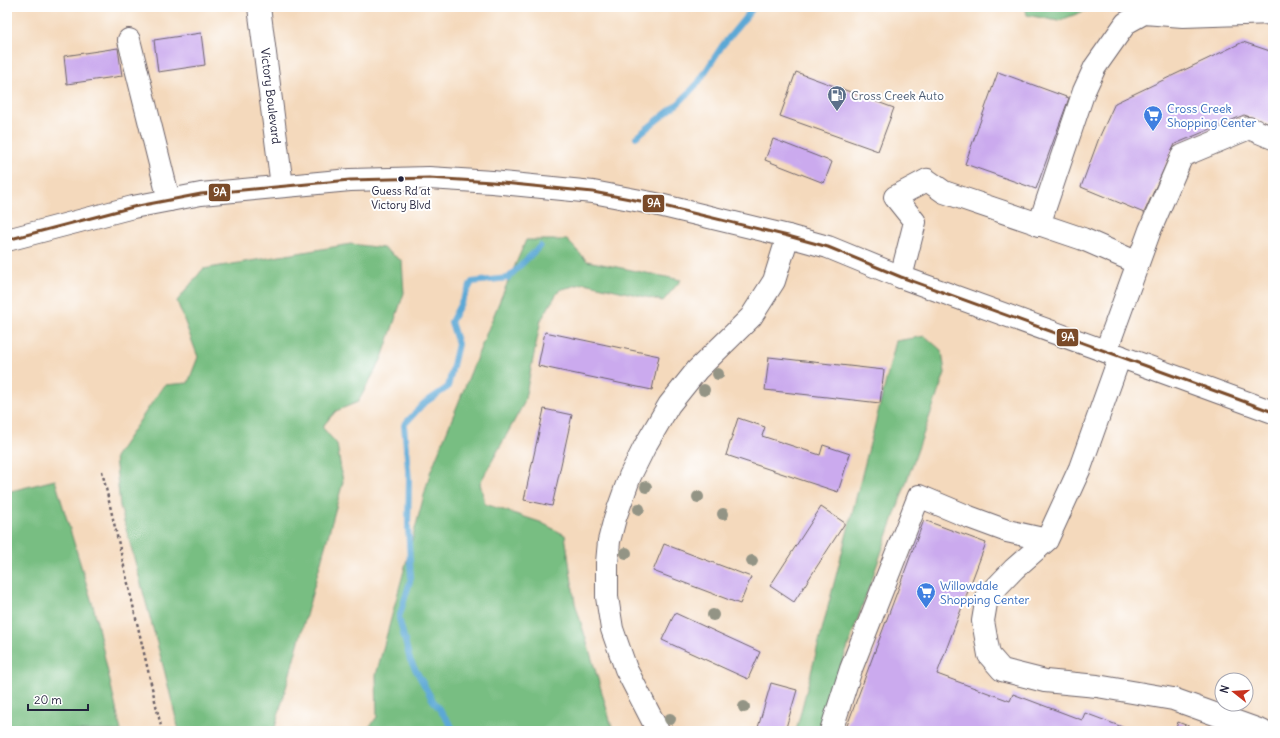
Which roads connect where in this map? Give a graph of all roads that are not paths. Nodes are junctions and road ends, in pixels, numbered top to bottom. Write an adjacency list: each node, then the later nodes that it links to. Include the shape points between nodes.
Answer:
1 (259, 7): 5 (main road, Victory Boulevard)
2 (1273, 13): 7 (main road, via 1183,16 1144,13 1126,23 1095,67 1084,92)
3 (129, 40): 6 (main road)
4 (1273, 138): 10 (main road, via 1250,128 1182,156)
5 (282, 186): 6 (main road, via 201,194); 8 (main road, via 350,180 429,178 492,182 593,192)
6 (169, 200): 9 (main road)
7 (1039, 225): 10 (main road, via 1083,239); 11 (main road, via 944,192 927,180 895,197 915,222)
8 (788, 236): 11 (main road, via 828,247); 15 (main road, via 774,282 751,317 697,370 669,405 630,476 615,518 607,563 607,597 612,629 626,669)
9 (7, 240)
10 (1138, 263): 12 (main road)
11 (901, 277): 12 (main road)
12 (1113, 354): 13 (main road); 14 (main road, via 1080,468)
13 (1273, 412)
14 (1047, 540): 16 (main road, via 1007,531 919,496 851,669); 17 (main road, via 987,597 983,621 989,655 1002,670 1045,681 1097,686 1173,699)
15 (658, 731)
16 (831, 731)
17 (1262, 731)

